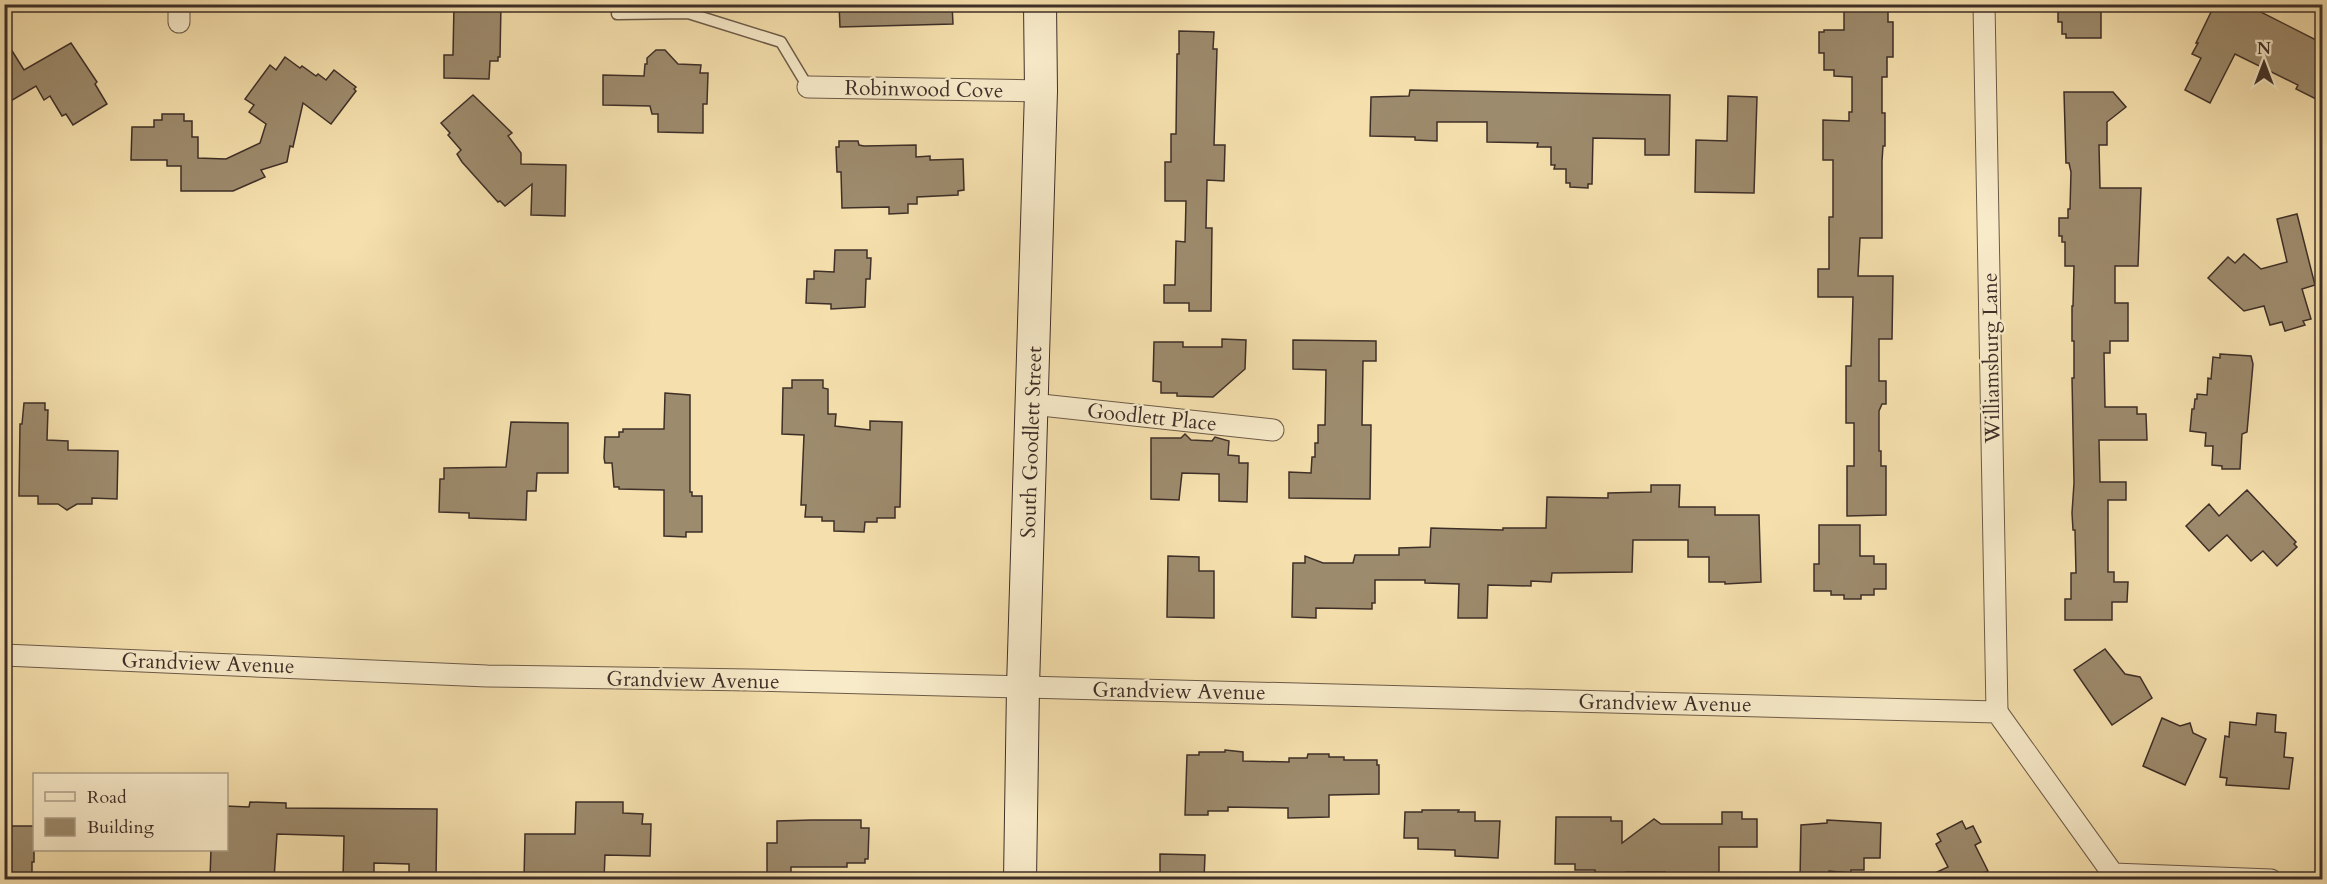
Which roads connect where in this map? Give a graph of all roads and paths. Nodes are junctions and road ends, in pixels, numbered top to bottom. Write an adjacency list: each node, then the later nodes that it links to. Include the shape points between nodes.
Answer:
1 (1040, 4): 5 (main road, South Goodlett Street)
2 (1984, 4): 10 (street, Williamsburg Lane)
3 (617, 14): 4 (lane, via 688,13 781,42)
4 (808, 87): 5 (street, Robinwood Cove)
5 (1041, 91): 6 (main road, South Goodlett Street)
6 (1032, 404): 7 (street, Goodlett Place); 9 (main road, South Goodlett Street)
7 (1273, 430)
8 (4, 655): 9 (street, Grandview Avenue, via 550,678)
9 (1023, 687): 10 (street, Grandview Avenue); 12 (main road, South Goodlett Street)
10 (1997, 712): 11 (street)
11 (2111, 877): 13 (street)
12 (1020, 879)
13 (2271, 879)

